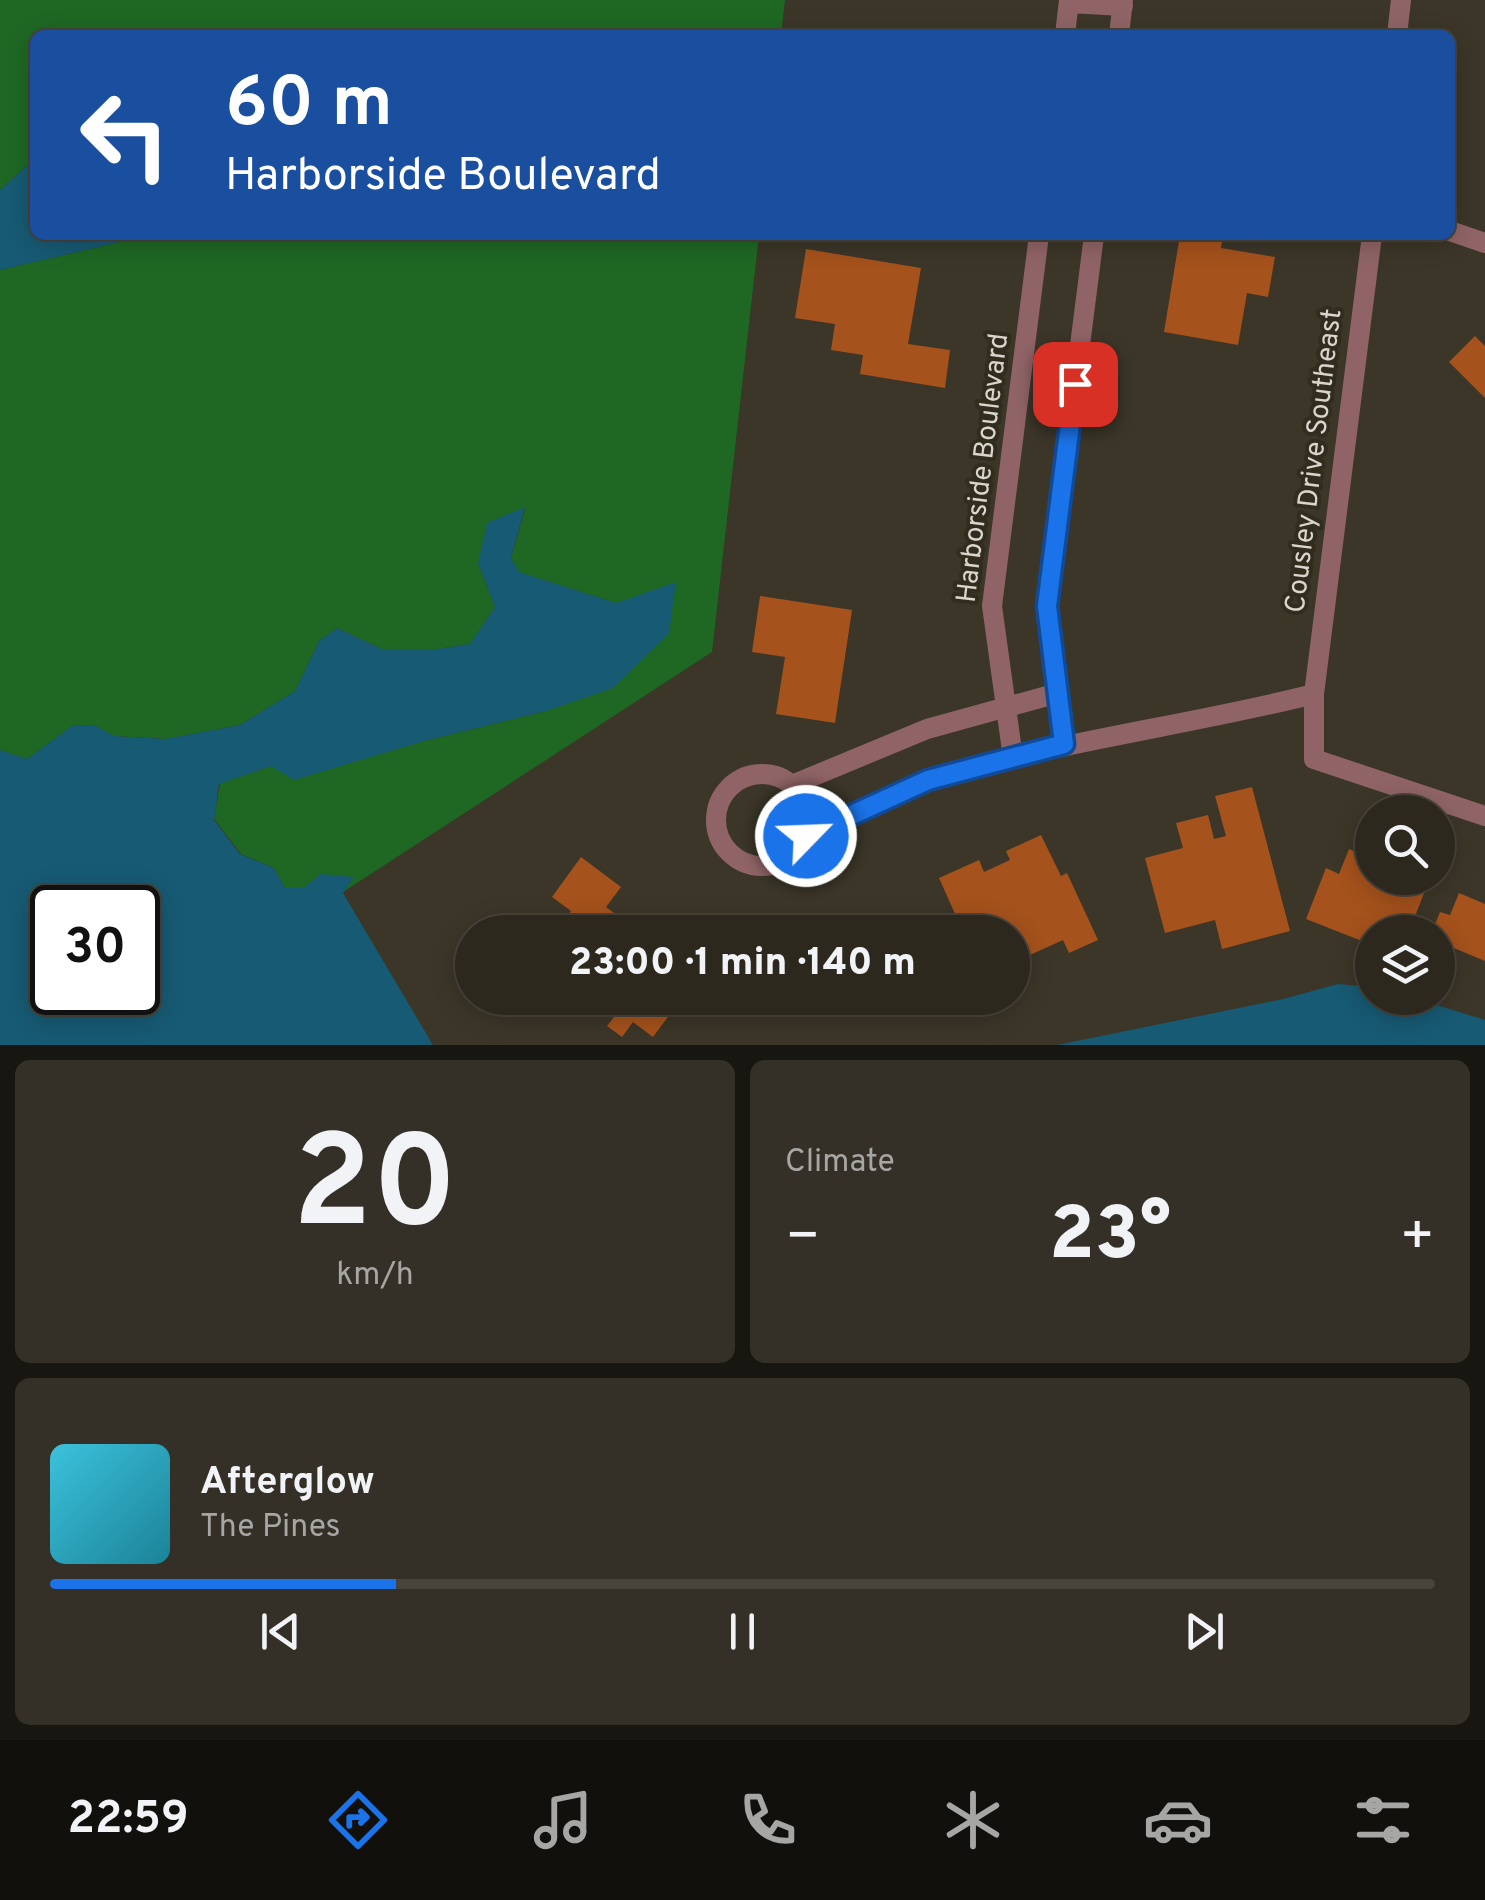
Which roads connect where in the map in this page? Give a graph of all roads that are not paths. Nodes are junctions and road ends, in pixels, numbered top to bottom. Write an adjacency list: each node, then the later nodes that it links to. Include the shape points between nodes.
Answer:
1 (1401, 0): 6 (street)
2 (1069, 1): 3 (street); 4 (street)
3 (1123, 3): 5 (street)
4 (1066, 30)
5 (1120, 30)
6 (1398, 30)
7 (1455, 234): 11 (street)
8 (1039, 240): 14 (street, Harborside Boulevard, via 992,606)
9 (1093, 240): 12 (street, via 1047,606)
10 (1371, 240): 13 (street, Cousley Drive Southeast)
11 (1485, 243)
12 (1058, 692): 14 (street); 15 (street)
13 (1314, 694): 15 (street); 18 (street, Cousley Drive Southeast, via 1314,759)
14 (1006, 707): 16 (street, Harborside Boulevard); 17 (street, via 927,729)
15 (1064, 744): 16 (street)
16 (1013, 758): 19 (street, via 928,780)
17 (792, 784): 19 (street, via 808,813); 19 (street, via 770,774 741,778 721,798 716,827 730,853 755,866 784,862)
18 (1485, 816)
19 (806, 836)

